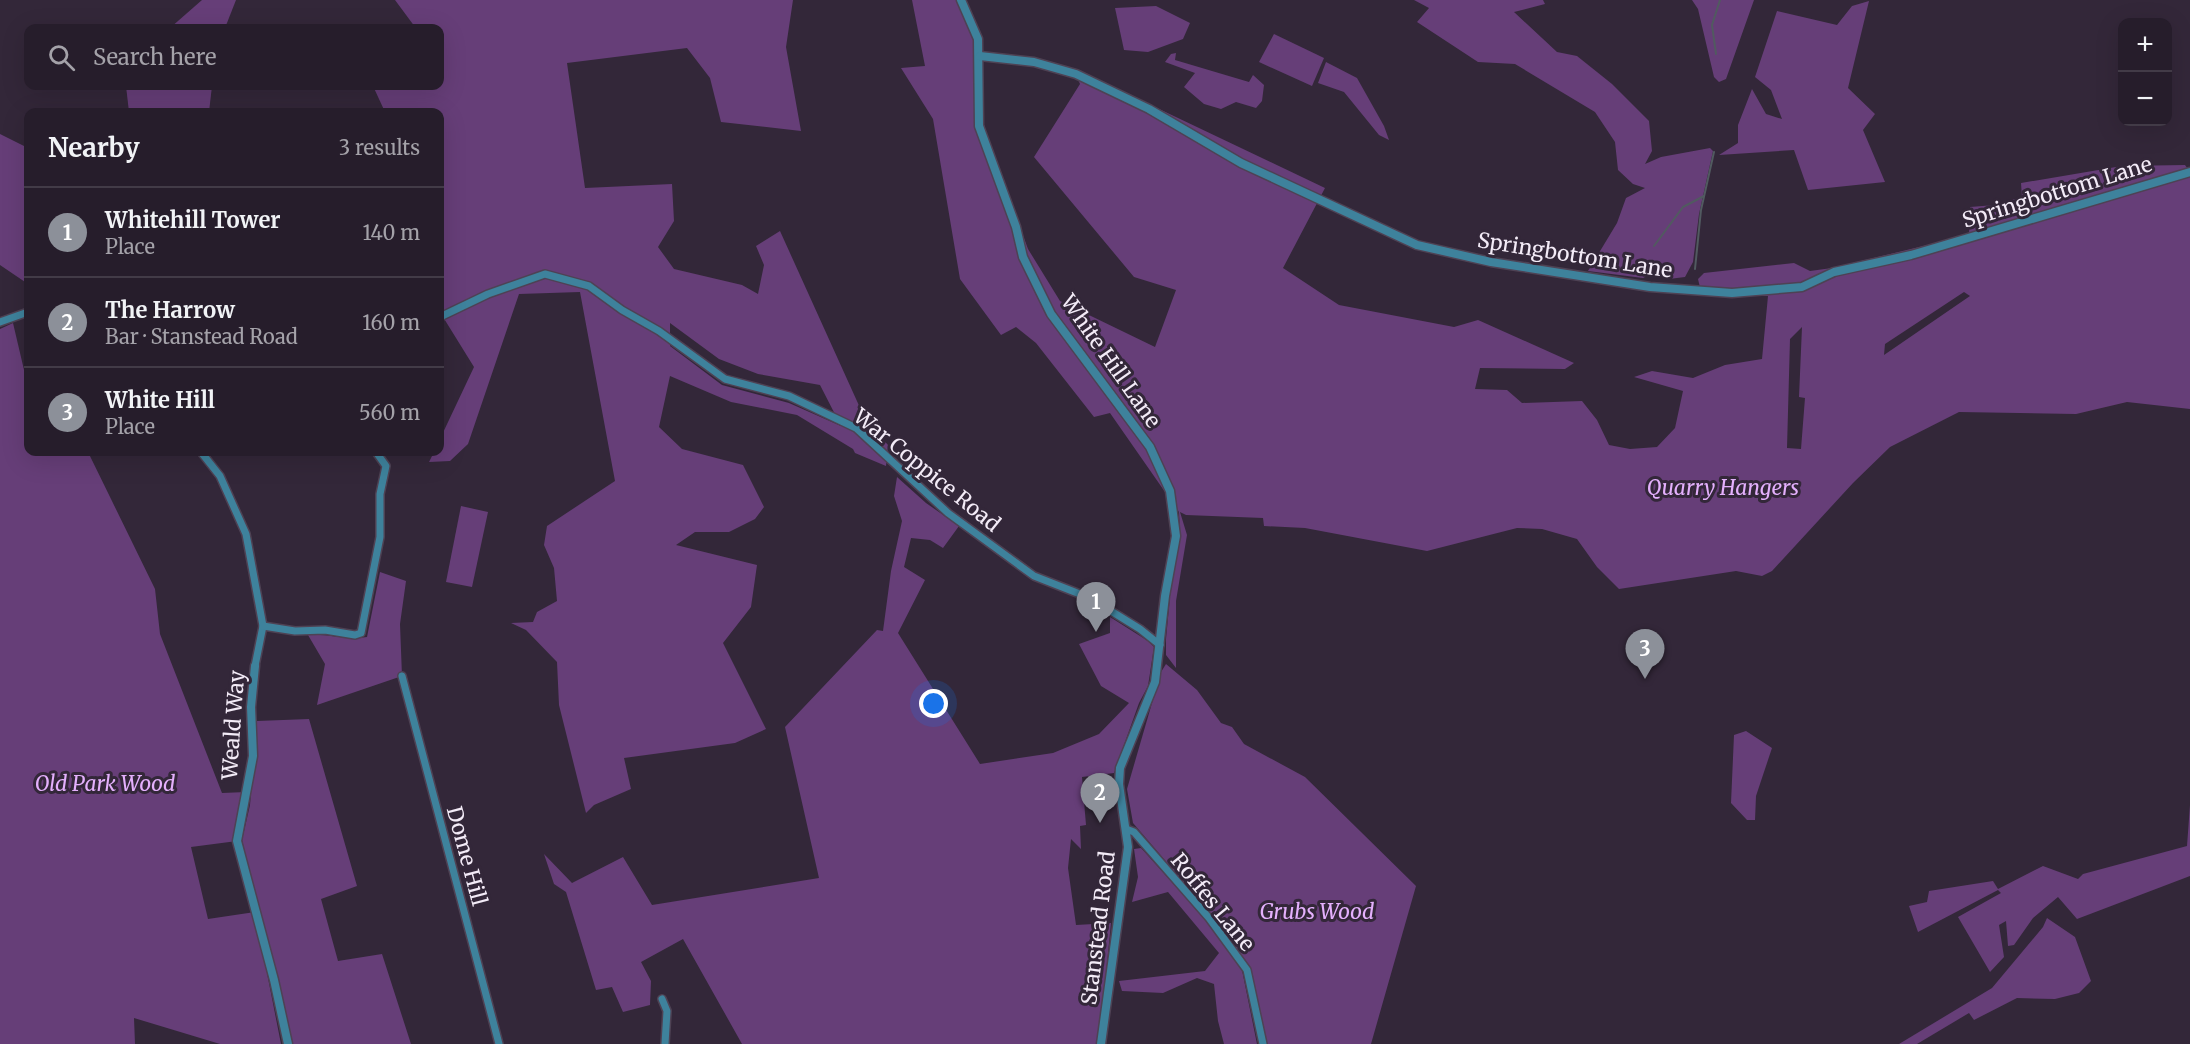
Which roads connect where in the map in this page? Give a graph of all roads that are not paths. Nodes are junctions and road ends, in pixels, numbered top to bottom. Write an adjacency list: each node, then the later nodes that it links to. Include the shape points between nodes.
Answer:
1 (961, 0): 2 (street, White Hill Lane, via 978,39)
2 (980, 56): 3 (street, Springbottom Lane, via 1034,62 1076,74 1242,163 1417,245 1491,262 1650,287 1732,293 1802,287 1836,272 1911,255); 10 (street, White Hill Lane, via 979,126 1023,257 1051,314 1150,447 1170,491 1176,536)
3 (2190, 172)
4 (24, 313): 6 (street)
5 (444, 314): 10 (street, War Coppice Road, via 545,274 589,286 725,379 789,396 856,428 948,513 1034,576 1090,598)
6 (0, 322)
7 (204, 456): 9 (street, Weald Way, via 220,476 246,534)
8 (379, 456): 9 (street, via 386,466 380,494 380,537 361,633)
9 (263, 626): 11 (street, Weald Way)
10 (1160, 645): 13 (street, Stanstead Road, via 1155,682 1120,768)
11 (255, 666): 15 (street, Weald Way, via 251,707 253,756 237,841)
12 (402, 676): 16 (street, Dome Hill)
13 (1126, 829): 18 (street, Stanstead Road, via 1127,864); 19 (street, Roffes Lane, via 1134,832 1209,918 1247,970)
14 (662, 999): 17 (street, via 667,1011)
15 (288, 1044)
16 (499, 1044)
17 (665, 1044)
18 (1101, 1044)
19 (1263, 1044)

